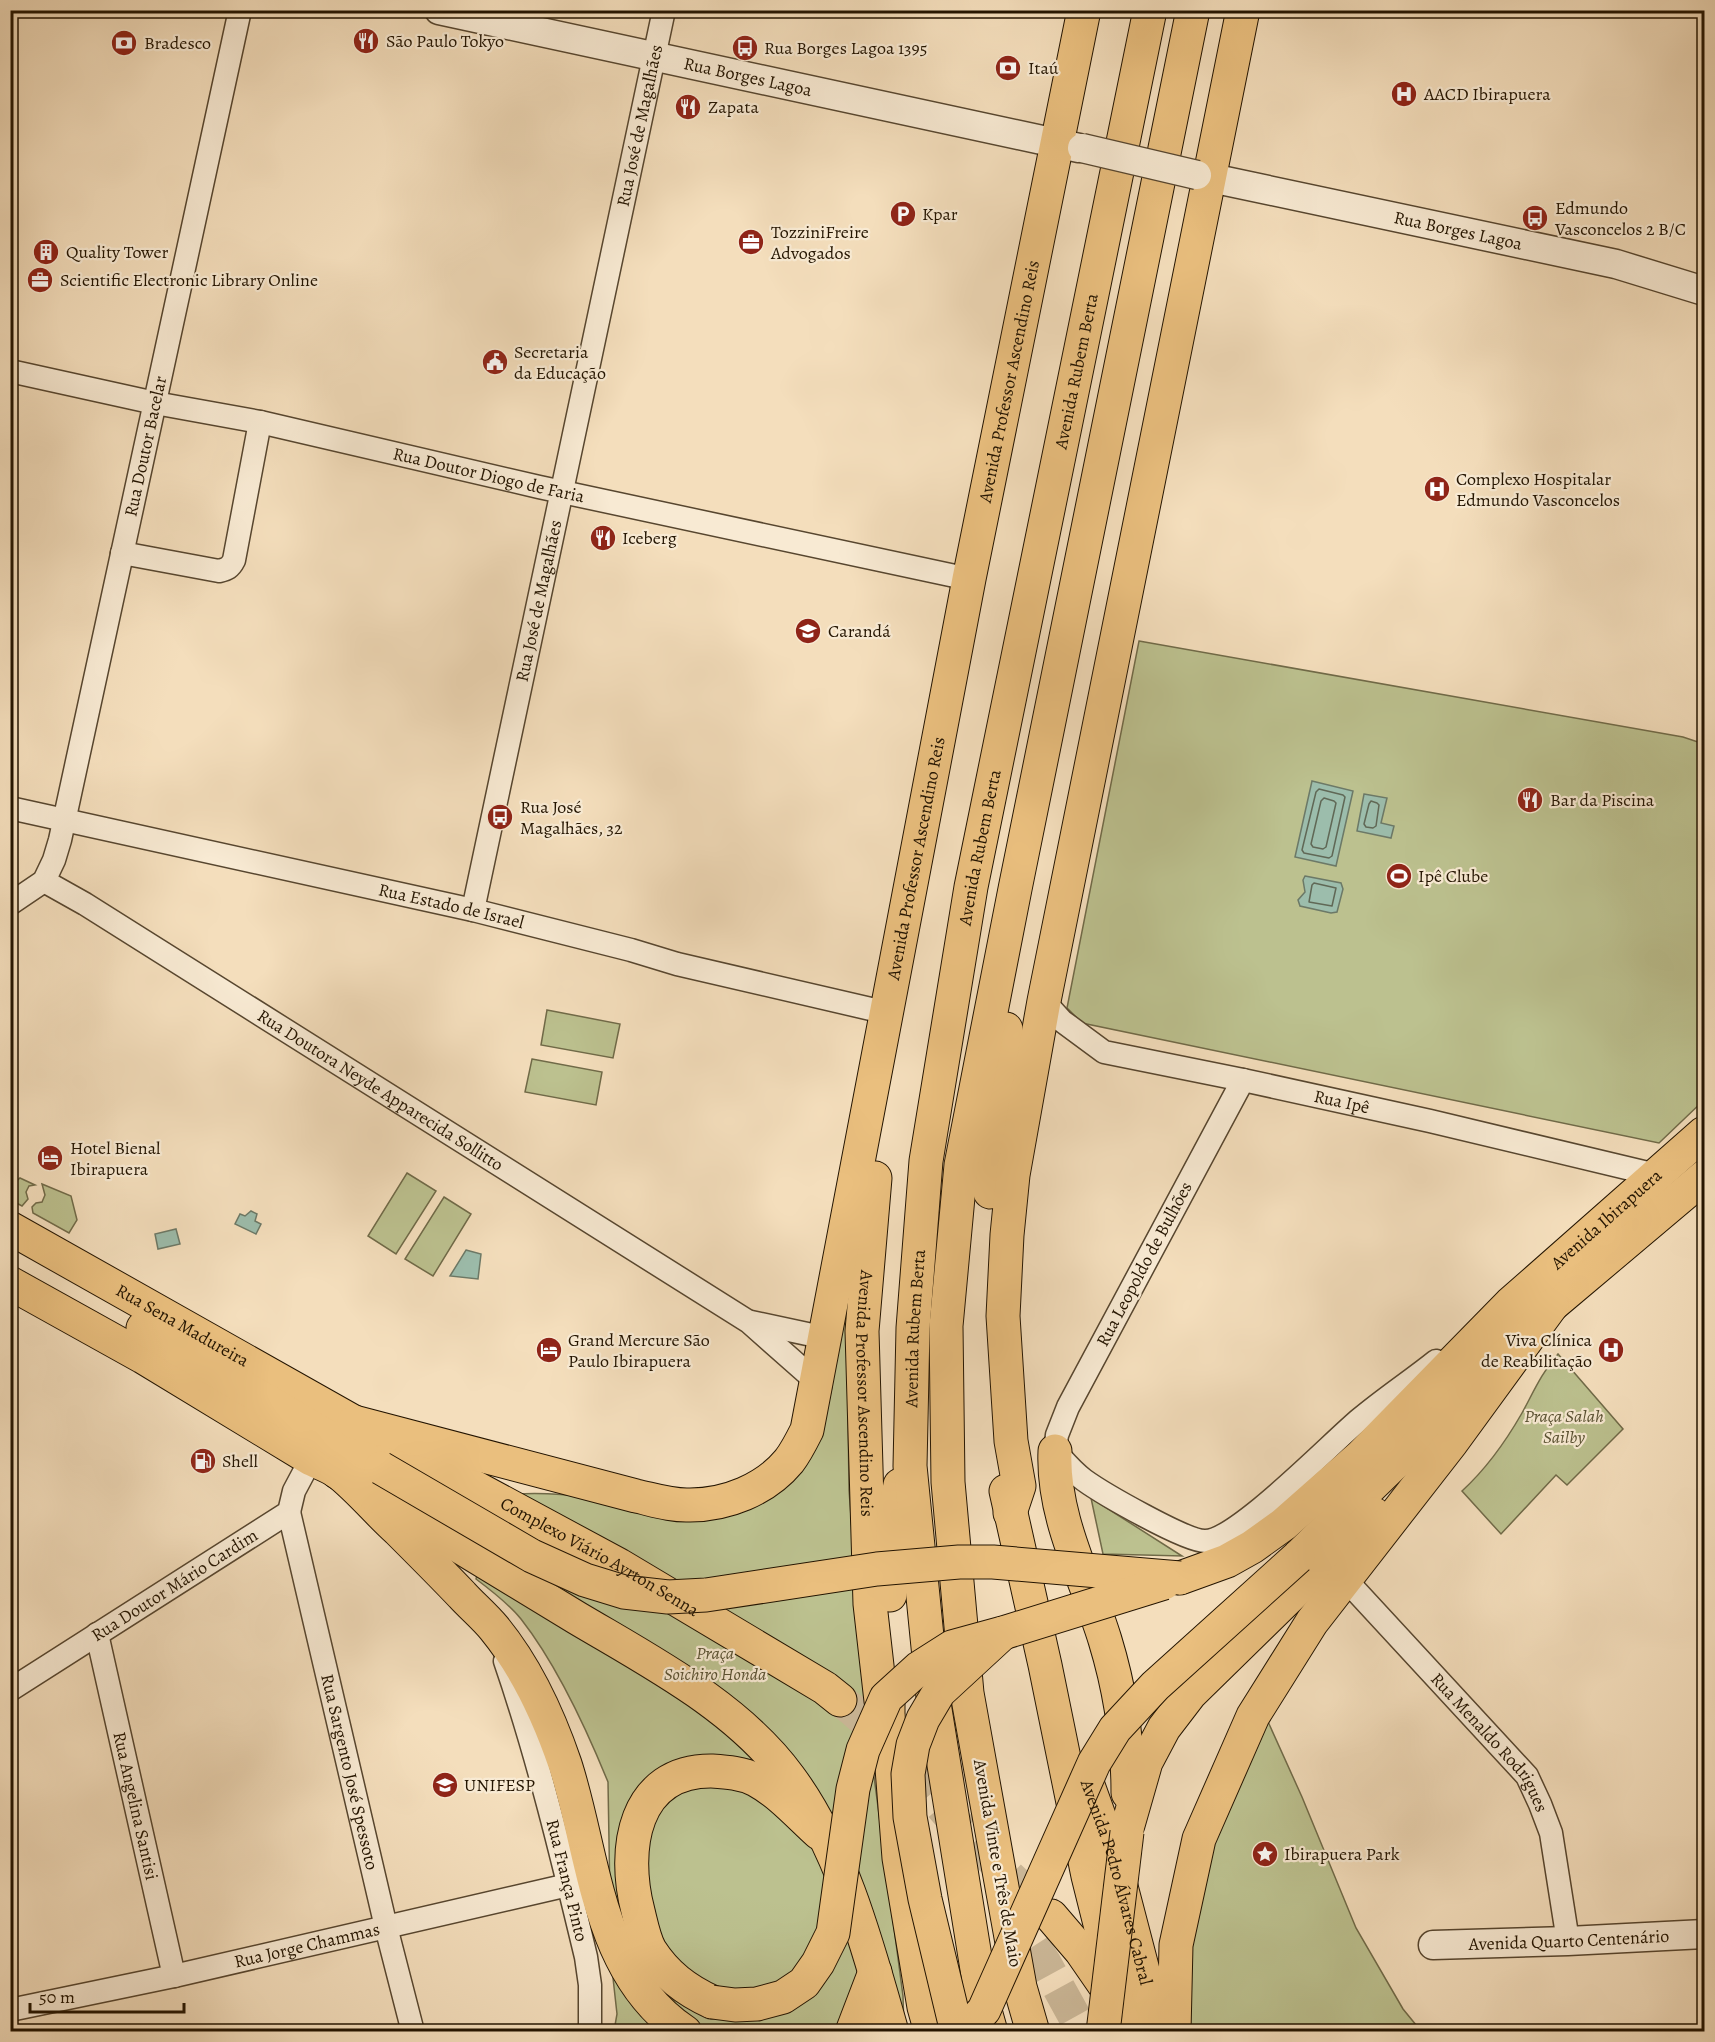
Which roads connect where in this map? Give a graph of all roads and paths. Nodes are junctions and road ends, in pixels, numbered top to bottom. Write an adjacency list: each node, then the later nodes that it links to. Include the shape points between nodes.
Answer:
1 (240, 10): 13 (street, Rua Doutor Bacelar)
2 (439, 10): 8 (street, Rua Borges Lagoa)
3 (664, 10): 8 (street, Rua José de Magalhães)
4 (1084, 10): 9 (main road, Avenida Professor Ascendino Reis)
5 (1150, 10): 42 (main road, Avenida Rubem Berta, via 970,888 926,1161 913,1328)
6 (1193, 10): 23 (main road, Avenida Rubem Berta)
7 (1243, 10): 10 (main road)
8 (653, 55): 9 (street, Rua Borges Lagoa); 15 (street, Rua José de Magalhães)
9 (1070, 146): 10 (street, Rua Borges Lagoa, bridge); 17 (main road, Avenida Professor Ascendino Reis)
10 (1203, 176): 11 (street, Rua Borges Lagoa, via 1616,264); 24 (main road)
11 (1704, 291)
12 (10, 371): 13 (street, Rua Doutor Diogo de Faria)
13 (155, 403): 14 (street, Rua Doutor Diogo de Faria); 16 (street, Rua Doutor Bacelar)
14 (261, 422): 15 (street, Rua Doutor Diogo de Faria); 16 (street, via 231,566 219,571)
15 (562, 492): 17 (street, Rua Doutor Diogo de Faria); 22 (street, Rua José de Magalhães)
16 (122, 554): 19 (street, Rua Doutor Bacelar)
17 (969, 579): 25 (main road, Avenida Professor Ascendino Reis)
18 (10, 808): 19 (street, Rua Estado de Israel)
19 (65, 820): 20 (street, Rua Doutor Bacelar); 22 (street, Rua Estado de Israel)
20 (44, 881): 21 (street); 36 (street, Rua Doutora Neyde Apparecida Sollitto)
21 (10, 904)
22 (473, 910): 25 (street, Rua Estado de Israel, via 677,964)
23 (993, 1001): 45 (main road, via 1003,1013 1006,1028 989,1202 986,1295 994,1425); 53 (main road, Avenida Rubem Berta, via 961,1165 946,1326 948,1482)
24 (1044, 1001): 27 (street, Rua Ipê, via 1062,1021 1104,1052); 45 (main road, via 1013,1175 1007,1235 1003,1316 1011,1441 1019,1486)
25 (888, 1012): 26 (main road, Avenida Professor Ascendino Reis)
26 (874, 1075): 37 (main road); 56 (main road, Avenida Professor Ascendino Reis, via 882,1095 862,1331 870,1604 881,1701)
27 (1243, 1080): 29 (street, Rua Ipê); 40 (street, Rua Leopoldo de Bulhões, via 1068,1407)
28 (1704, 1133): 29 (main road, Avenida Ibirapuera)
29 (1656, 1175): 34 (main road, Avenida Ibirapuera)
30 (1704, 1177): 35 (main road, Avenida Ibirapuera)
31 (10, 1228): 39 (main road, Rua Sena Madureira)
32 (10, 1243): 46 (main road, bridge, via 57,1277 532,1556 585,1580 624,1592 668,1597 706,1595 877,1569 959,1562)
33 (10, 1283): 41 (main road)
34 (1510, 1304): 40 (street, via 1360,1418 1252,1516 1229,1534 1212,1540 1189,1538 1115,1498 1084,1480); 46 (main road, Avenida Ibirapuera, via 1360,1457 1284,1524 1227,1561)
35 (1552, 1305): 43 (main road); 76 (main road, bridge, via 1298,1557 1164,1678 1115,1729 1094,1763 984,2010)
36 (749, 1322): 37 (street); 38 (street)
37 (826, 1338): 38 (main road)
38 (818, 1383): 39 (main road, via 807,1430 789,1461 752,1490 709,1504 680,1505 636,1496)
39 (354, 1422): 55 (main road, Complexo Viário Ayrton Senna, via 619,1565)
40 (1055, 1451): 57 (main road, via 1059,1507 1105,1640 1124,1722)
41 (324, 1465): 44 (street, via 294,1491); 48 (main road, via 420,1552); 58 (main road, via 691,1686 761,1742 790,1778)
42 (910, 1466): 54 (main road, Avenida Rubem Berta); 56 (main road, via 901,1483 894,1514)
43 (1427, 1472): 47 (main road); 57 (main road, via 1373,1515 1190,1694 1164,1728 1146,1762)
44 (289, 1512): 50 (street, Rua Doutor Mário Cardim); 61 (street, Rua Sargento José Spessoto)
45 (1010, 1513): 51 (main road)
46 (1180, 1578): 49 (main road, Avenida Ibirapuera, bridge)
47 (1345, 1579): 63 (street, Rua Menaldo Rodrigues, via 1527,1776 1551,1833); 81 (main road, via 1312,1622 1253,1716 1199,1839 1176,1945)
48 (494, 1628): 59 (street, Rua França Pinto, via 521,1707); 71 (main road, via 540,1701 565,1764 621,1960 663,2015)
49 (1003, 1633): 58 (main road, Avenida Ibirapuera, bridge, via 952,1647 919,1668 886,1698 863,1750 853,1789 833,1933 804,1983 783,1997 757,2004 712,2002 688,1991 649,1948 633,1893 632,1866 634,1835 641,1811 656,1789 701,1771 730,1772 755,1780 778,1795); 75 (main road, bridge, via 939,1692 913,1745 908,1774 910,1818 925,1899)
50 (97, 1634): 52 (street, Rua Doutor Mário Cardim); 66 (street, Rua Angelina Santisi)
51 (1045, 1665): 68 (main road, via 1088,1876); 80 (main road, Avenida Pedro Álvares Cabral, via 1112,1852)
52 (10, 1690)
53 (967, 1694): 78 (main road, Avenida Vinte e Três de Maio, via 1020,1988)
54 (933, 1697): 77 (main road, Avenida Vinte e Três de Maio, via 982,2000)
55 (840, 1700)
56 (888, 1717): 74 (main road, via 899,1858)
57 (1128, 1828): 79 (main road, bridge)
58 (828, 1840): 65 (main road)
59 (568, 1885): 61 (street, Rua Jorge Chammas); 70 (street, Rua França Pinto, via 590,1985)
60 (1051, 1916): 68 (main road, via 1081,1951)
61 (386, 1928): 66 (street, Rua Jorge Chammas); 69 (street, Rua Sargento José Spessoto)
62 (1704, 1934): 63 (street, Avenida Quarto Centenário)
63 (1568, 1941): 64 (street, Avenida Quarto Centenário)
64 (1433, 1945)
65 (875, 1972): 72 (main road); 73 (main road)
66 (174, 1976): 67 (street, Rua Jorge Chammas)
67 (10, 2010)
68 (1123, 2018)
69 (413, 2031)
70 (590, 2031)
71 (685, 2031)
72 (852, 2031)
73 (892, 2031)
74 (931, 2031)
75 (957, 2031)
76 (964, 2031)
77 (991, 2031)
78 (1033, 2031)
79 (1103, 2031)
80 (1159, 2031)
81 (1174, 2031)

